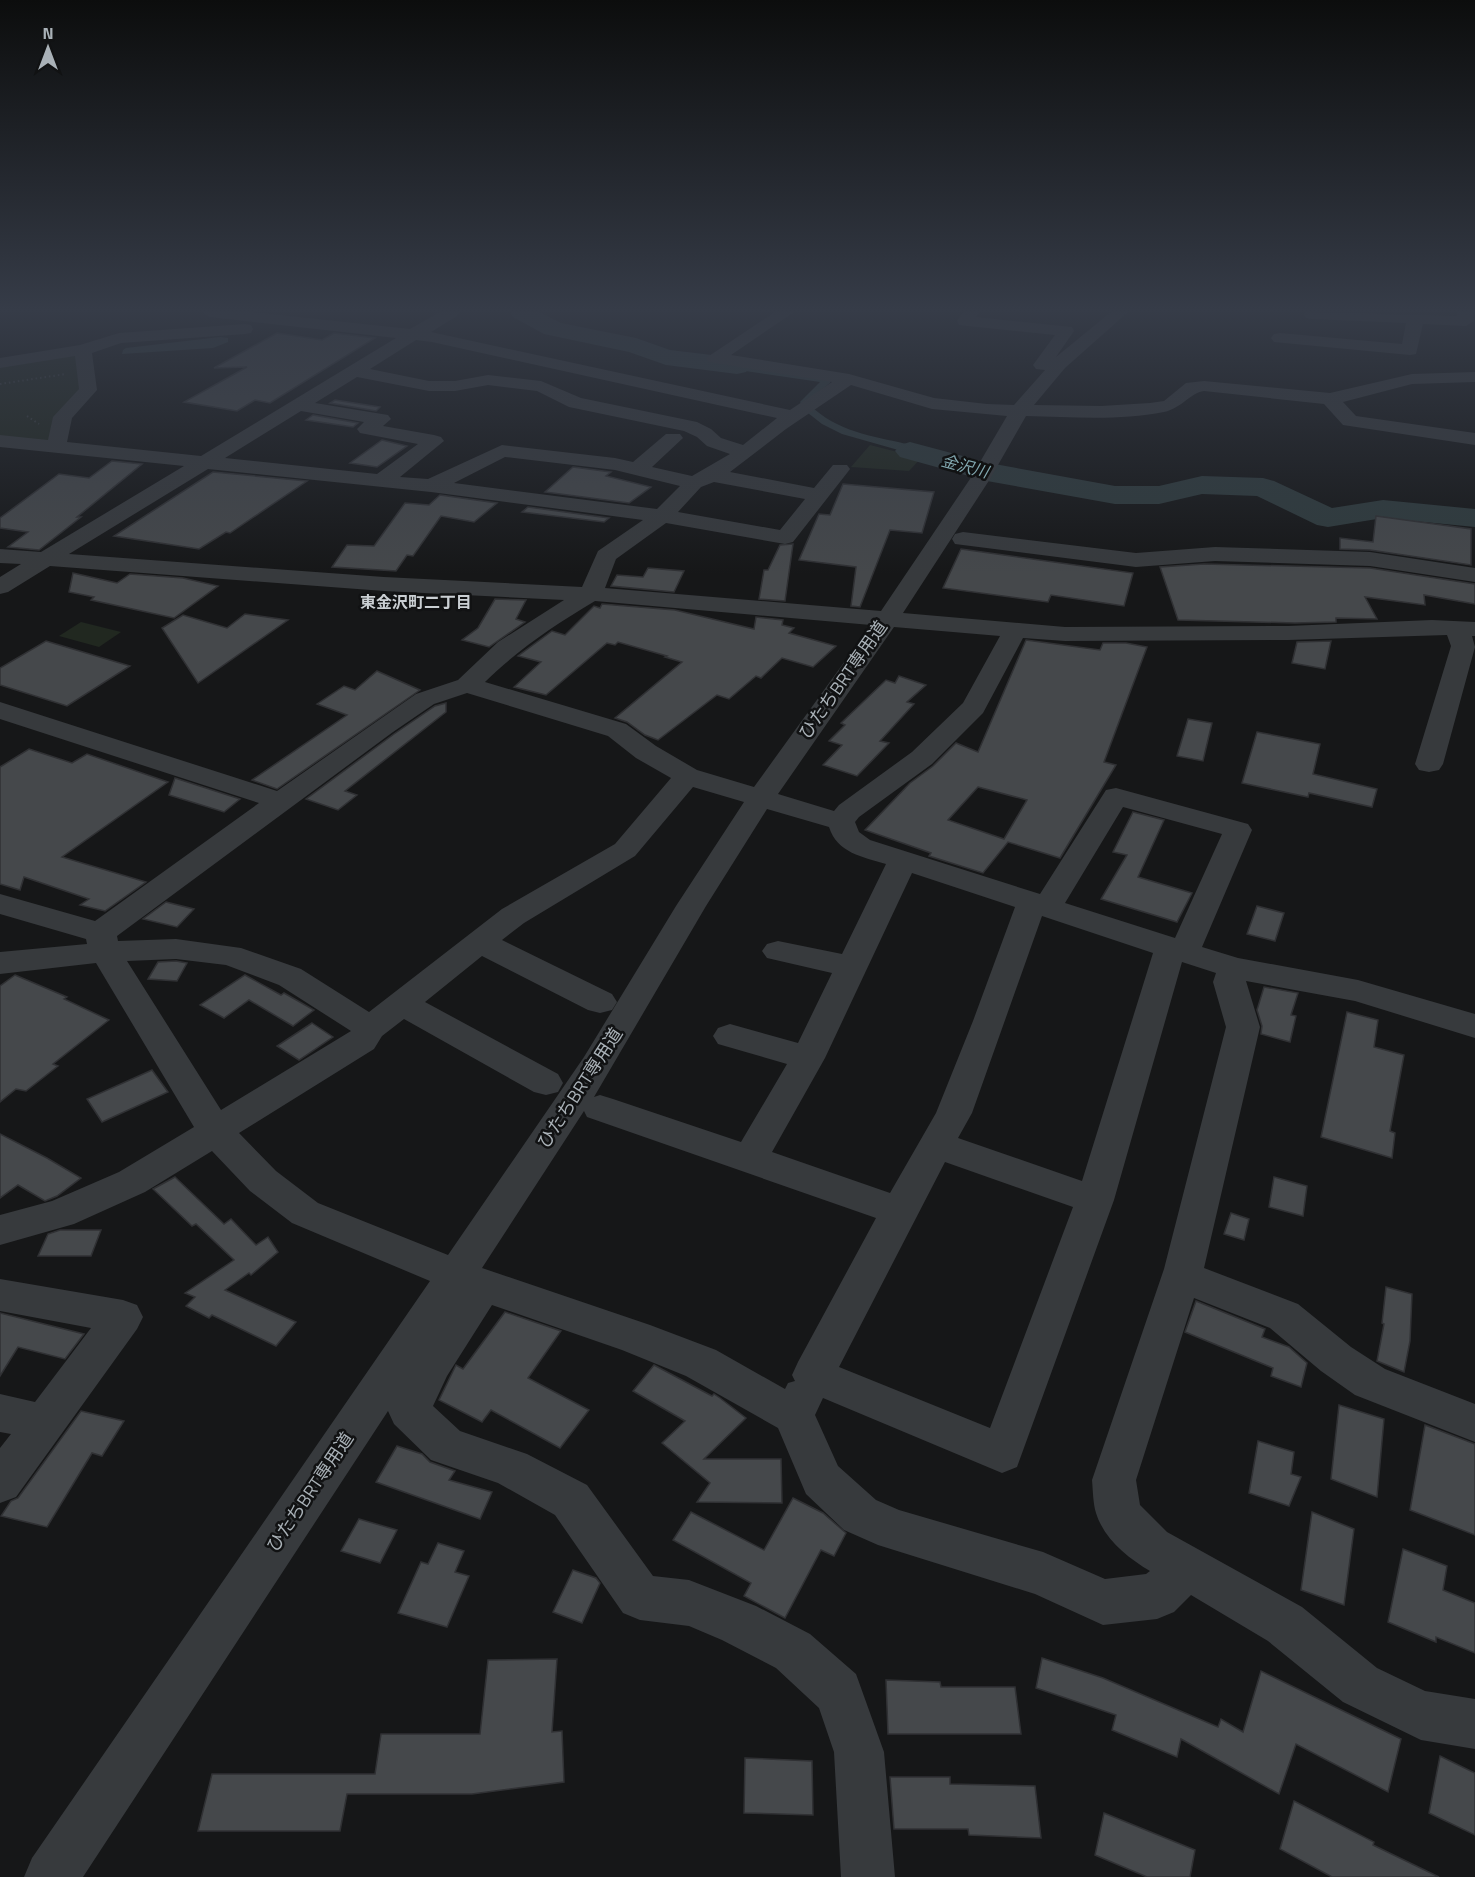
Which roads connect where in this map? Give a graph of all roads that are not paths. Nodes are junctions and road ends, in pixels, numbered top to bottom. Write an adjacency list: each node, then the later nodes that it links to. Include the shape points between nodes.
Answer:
1 (1330, 399): 15 (street, via 1350,421)
2 (79, 400): 17 (street, via 63,417)
3 (305, 400): 11 (street)
4 (569, 400): 18 (street, via 690,426 714,442)
5 (737, 400): 13 (street)
6 (817, 400): 13 (street)
7 (919, 400): 12 (street, via 958,408)
8 (1022, 400): 12 (street)
9 (1025, 400): 12 (street, ひたちBRT専用道)
10 (1177, 400): 12 (street, via 1150,409)
11 (296, 405): 19 (street); 23 (street, via 381,419 367,429 434,441)
12 (1015, 410): 33 (street, ひたちBRT専用道, via 985,470)
13 (798, 412): 18 (street)
14 (673, 438): 20 (street)
15 (1475, 439)
16 (0, 441): 17 (street)
17 (56, 446): 19 (street)
18 (746, 453): 22 (street)
19 (205, 462): 23 (street); 29 (street)
20 (637, 469): 22 (street); 24 (street, via 502,451)
21 (840, 469): 25 (street)
22 (703, 479): 25 (street); 26 (street)
23 (381, 480): 24 (street)
24 (431, 486): 26 (street)
25 (819, 495): 26 (street, via 785,537)
26 (662, 516): 32 (street, via 606,556)
27 (963, 539): 30 (street, via 1136,560 1215,554 1370,559)
28 (0, 556): 29 (street)
29 (45, 560): 31 (street); 32 (street)
30 (1475, 575)
31 (0, 587)
32 (591, 594): 33 (street); 36 (street, via 507,647)
33 (886, 619): 35 (street); 40 (street, ひたちBRT専用道)
34 (1466, 628): 35 (street, via 1065,634); 38 (street)
35 (1015, 630): 42 (street, via 974,707 922,758 849,811)
36 (467, 685): 39 (street, via 616,730); 41 (street, via 425,699)
37 (0, 710): 41 (street)
38 (1429, 764)
39 (687, 776): 40 (street); 47 (street, via 625,850 513,916)
40 (760, 799): 42 (street); 69 (street, ひたちBRT専用道, via 691,906)
41 (281, 801): 48 (street)
42 (841, 822): 43 (street, via 846,836 860,846)
43 (903, 860): 45 (street); 52 (street)
44 (0, 903): 46 (street)
45 (1039, 905): 49 (street); 49 (street, via 1116,796 1238,830); 63 (street, via 954,1113)
46 (62, 922): 48 (street); 51 (street)
47 (480, 942): 54 (street); 55 (street)
48 (103, 943): 51 (street); 57 (street, via 230,956 290,977); 62 (street)
49 (1177, 949): 53 (street); 65 (street)
50 (778, 951): 52 (street)
51 (0, 963)
52 (851, 966): 59 (street)
53 (1234, 968): 56 (street, via 1358,991); 68 (street, via 1229,982 1243,1027)
54 (600, 1002)
55 (402, 1003): 57 (street); 60 (street)
56 (1475, 1026)
57 (370, 1028): 62 (street, via 362,1041)
58 (730, 1036): 59 (street)
59 (808, 1058): 64 (street)
60 (546, 1083)
61 (600, 1108): 64 (street)
62 (216, 1132): 67 (street, via 122,1186 61,1214); 69 (street, via 263,1181 305,1213)
63 (936, 1145): 65 (street); 66 (street)
64 (750, 1159): 66 (street)
65 (1095, 1200): 71 (street, via 1002,1453)
66 (899, 1211): 71 (street)
67 (0, 1230)
68 (1181, 1276): 75 (street, via 1284,1316 1370,1382); 77 (street, via 1114,1480 1119,1513 1131,1529)
69 (470, 1280): 73 (street, via 701,1363); 79 (street, ひたちBRT専用道); 80 (street, via 461,1324 417,1388 410,1411 446,1446 511,1468 571,1500 640,1597 689,1603 740,1623 793,1651 838,1692 859,1752)
70 (0, 1295): 74 (street, via 123,1317)
71 (813, 1375): 73 (street)
72 (0, 1413): 74 (street)
73 (794, 1415): 77 (street, via 822,1480 860,1515 894,1530 1043,1574 1103,1602 1156,1596)
74 (44, 1422): 76 (street)
75 (1475, 1423)
76 (0, 1483)
77 (1186, 1568): 78 (street, via 1285,1624 1360,1685 1421,1714)
78 (1475, 1724)
79 (51, 1877)
80 (868, 1877)

